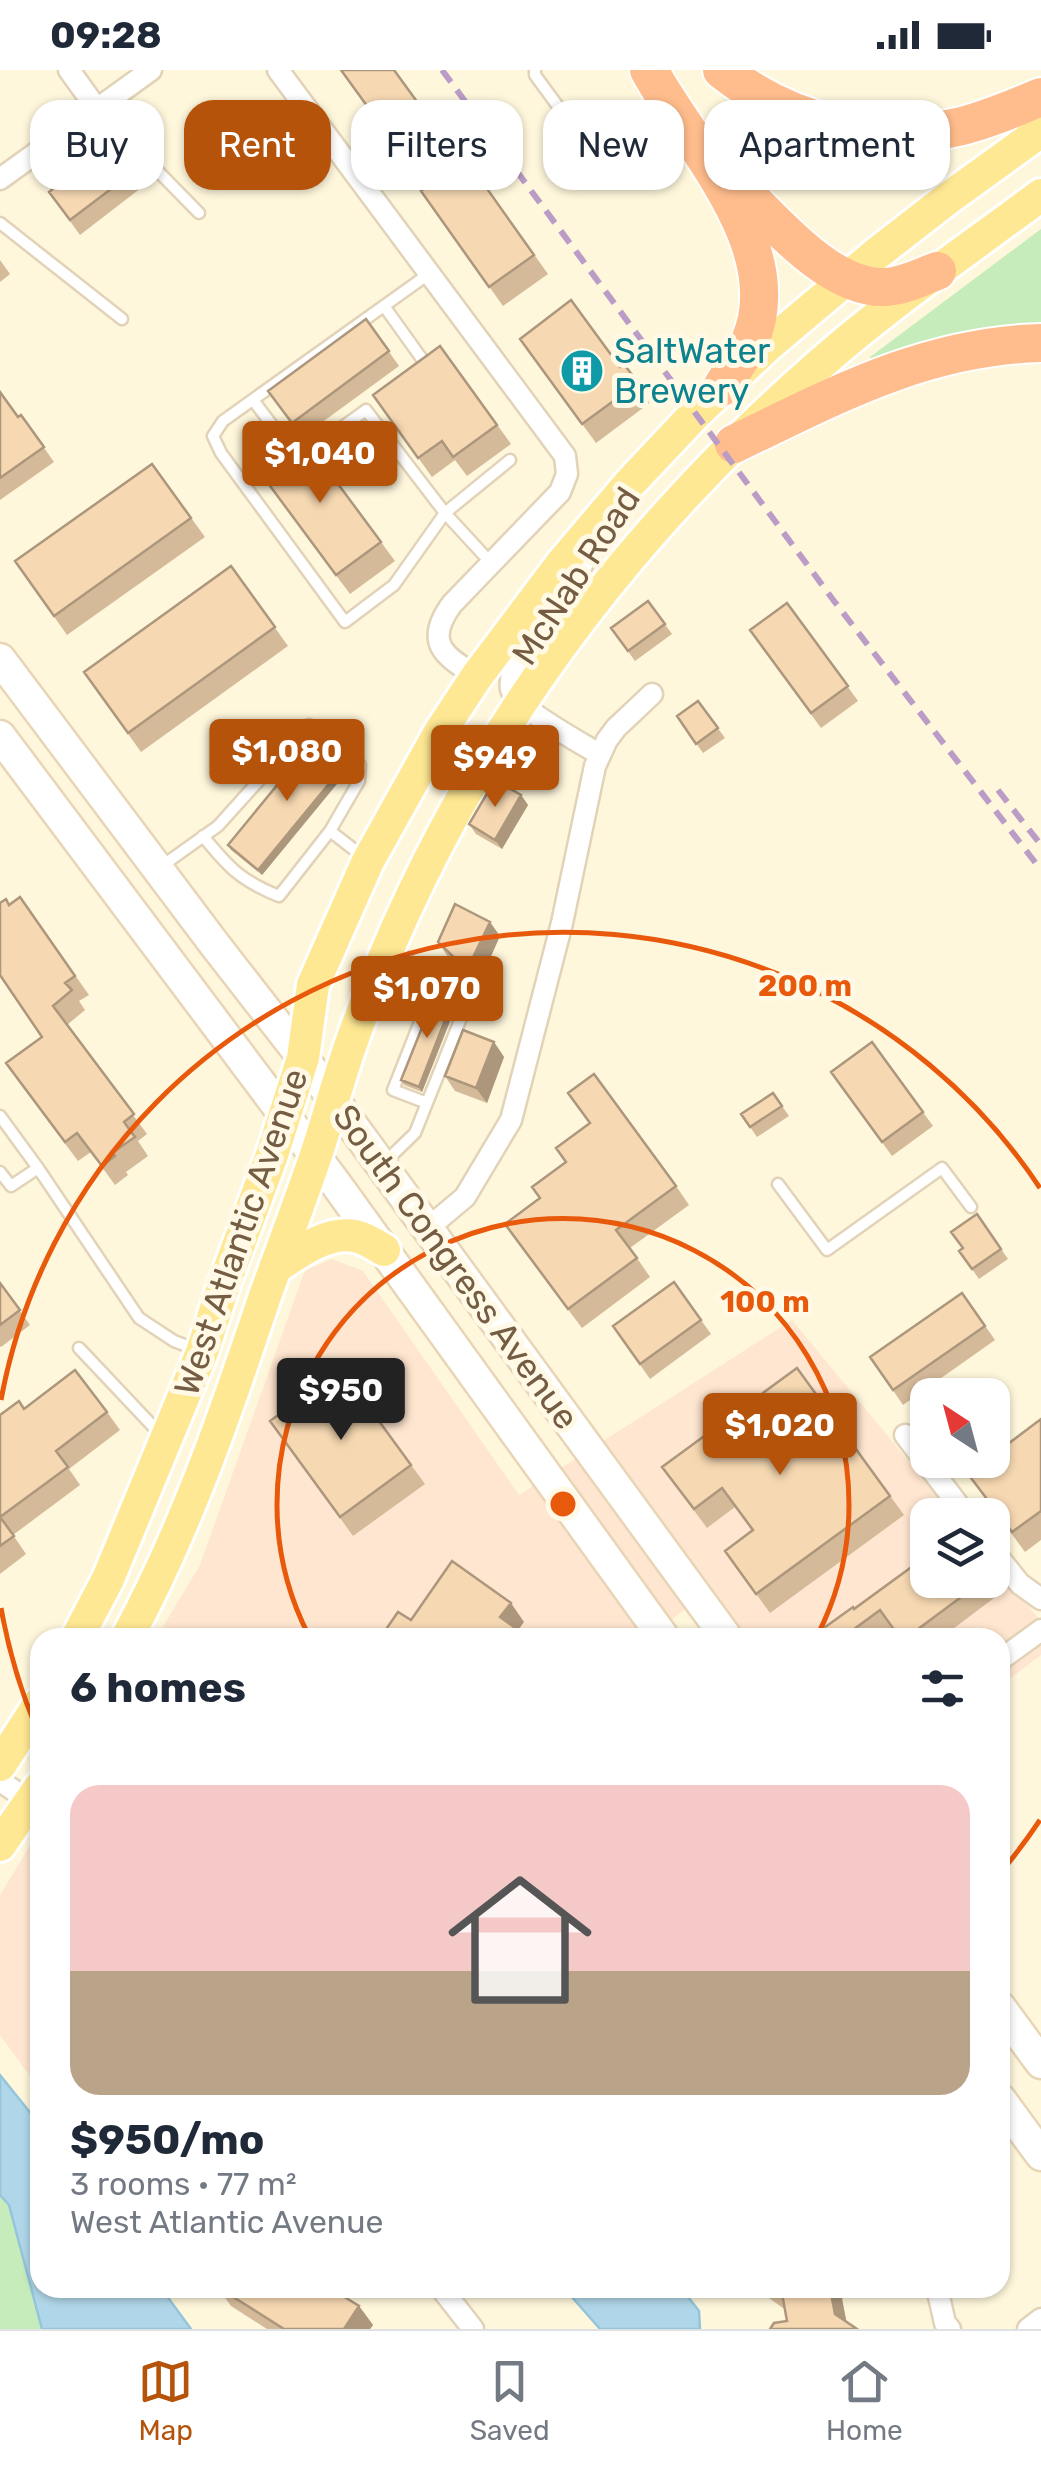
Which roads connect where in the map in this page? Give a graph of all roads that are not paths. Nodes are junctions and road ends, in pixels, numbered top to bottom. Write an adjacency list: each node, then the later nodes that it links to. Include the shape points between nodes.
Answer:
1 (69, 70): 8 (street)
2 (151, 70): 9 (street)
3 (278, 70): 20 (street)
4 (535, 70): 10 (lane)
5 (649, 70): 12 (highway)
6 (722, 70): 7 (highway, via 798,114 884,132 962,126)
7 (1041, 96)
8 (91, 100)
9 (109, 100)
10 (553, 100)
11 (1041, 131): 21 (main road, West Atlantic Avenue)
12 (697, 146): 21 (highway); 26 (highway, via 750,239 760,282 750,340)
13 (30, 157): 15 (street)
14 (164, 176): 17 (lane)
15 (0, 179)
16 (1041, 195): 19 (main road, West Atlantic Avenue)
17 (199, 213)
18 (0, 223): 23 (lane)
19 (938, 271): 21 (highway, via 884,287); 30 (main road, West Atlantic Avenue, via 820,364)
20 (430, 273): 22 (lane); 38 (street, via 567,465 560,492)
21 (846, 279): 26 (main road, West Atlantic Avenue)
22 (384, 306): 25 (lane, via 427,366); 28 (lane)
23 (122, 320)
24 (1041, 343): 30 (highway, via 913,364)
25 (412, 377)
26 (722, 387): 31 (main road, West Atlantic Avenue)
27 (381, 399): 29 (lane)
28 (253, 400): 32 (lane); 36 (lane, via 213,436)
29 (366, 410): 32 (lane); 37 (lane)
30 (734, 444): 42 (main road, West Atlantic Avenue, via 602,590)
31 (654, 456): 40 (main road, West Atlantic Avenue); 42 (street, McNab Road, via 514,665 511,692)
32 (298, 459): 34 (lane)
33 (510, 460): 37 (lane)
34 (282, 471)
35 (266, 482): 36 (lane)
36 (250, 494): 37 (lane, via 345,622 394,585)
37 (445, 513): 38 (lane)
38 (492, 563): 40 (street, via 452,604 438,630 442,650)
39 (0, 659): 48 (main road, South Congress Avenue)
40 (477, 676): 47 (main road, West Atlantic Avenue)
41 (652, 694): 44 (street)
42 (519, 702): 44 (street, McNab Road); 49 (main road, West Atlantic Avenue)
43 (0, 736): 55 (main road, South Congress Avenue)
44 (599, 754): 64 (street, via 511,1120 465,1197)
45 (330, 831): 46 (lane, via 279,896 232,872); 46 (lane, via 359,781 360,766 308,725); 47 (lane)
46 (203, 836): 48 (lane)
47 (368, 861): 51 (main road, West Atlantic Avenue, via 312,985)
48 (158, 869): 51 (main road, South Congress Avenue)
49 (391, 944): 50 (lane); 52 (main road, West Atlantic Avenue)
50 (435, 984): 53 (lane, via 393,1090); 53 (lane, via 469,998)
51 (304, 1058): 52 (main road, South Congress Avenue); 55 (main road, West Atlantic Avenue)
52 (333, 1098): 56 (main road, West Atlantic Avenue); 57 (main road, South Congress Avenue)
53 (426, 1103): 57 (lane, via 415,1133)
54 (0, 1116): 58 (lane)
55 (286, 1116): 56 (main road, South Congress Avenue); 68 (main road, West Atlantic Avenue)
56 (316, 1157): 65 (main road, South Congress Avenue); 66 (main road, West Atlantic Avenue)
57 (382, 1165): 64 (main road, South Congress Avenue)
58 (38, 1168): 61 (lane); 68 (lane, via 139,1318)
59 (0, 1172): 61 (lane)
60 (778, 1184): 63 (lane, via 827,1250 942,1168)
61 (11, 1186): 62 (lane)
62 (0, 1196)
63 (971, 1207)
64 (428, 1228): 73 (main road, South Congress Avenue)
65 (384, 1250): 66 (main road, via 358,1236 335,1236); 71 (main road, South Congress Avenue)
66 (275, 1268): 77 (main road, West Atlantic Avenue, via 225,1414)
67 (79, 1348): 70 (lane)
68 (202, 1352): 70 (main road, West Atlantic Avenue)
69 (905, 1436): 72 (street)
70 (166, 1440): 76 (main road, West Atlantic Avenue)
71 (560, 1495): 73 (main road, via 605,1497); 78 (main road, South Congress Avenue)
72 (953, 1498)
73 (633, 1512): 79 (main road, South Congress Avenue)
74 (1010, 1572): 75 (street)
75 (1041, 1599)
76 (82, 1628)
77 (133, 1628)
78 (657, 1628)
79 (720, 1628)
80 (1041, 1630): 81 (street)
81 (1010, 1653)
82 (30, 1718): 83 (main road)
83 (0, 1765)
84 (0, 1781): 85 (street)
85 (30, 1793)
86 (30, 1803): 87 (main road)
87 (0, 1845)
88 (1010, 2021): 89 (main road)
89 (1041, 2063)
90 (1010, 2113): 91 (main road)
91 (1041, 2155)
92 (449, 2298): 95 (street)
93 (939, 2298): 96 (street)
94 (1041, 2319): 97 (street)
95 (473, 2329)
96 (950, 2329)
97 (1028, 2329)

